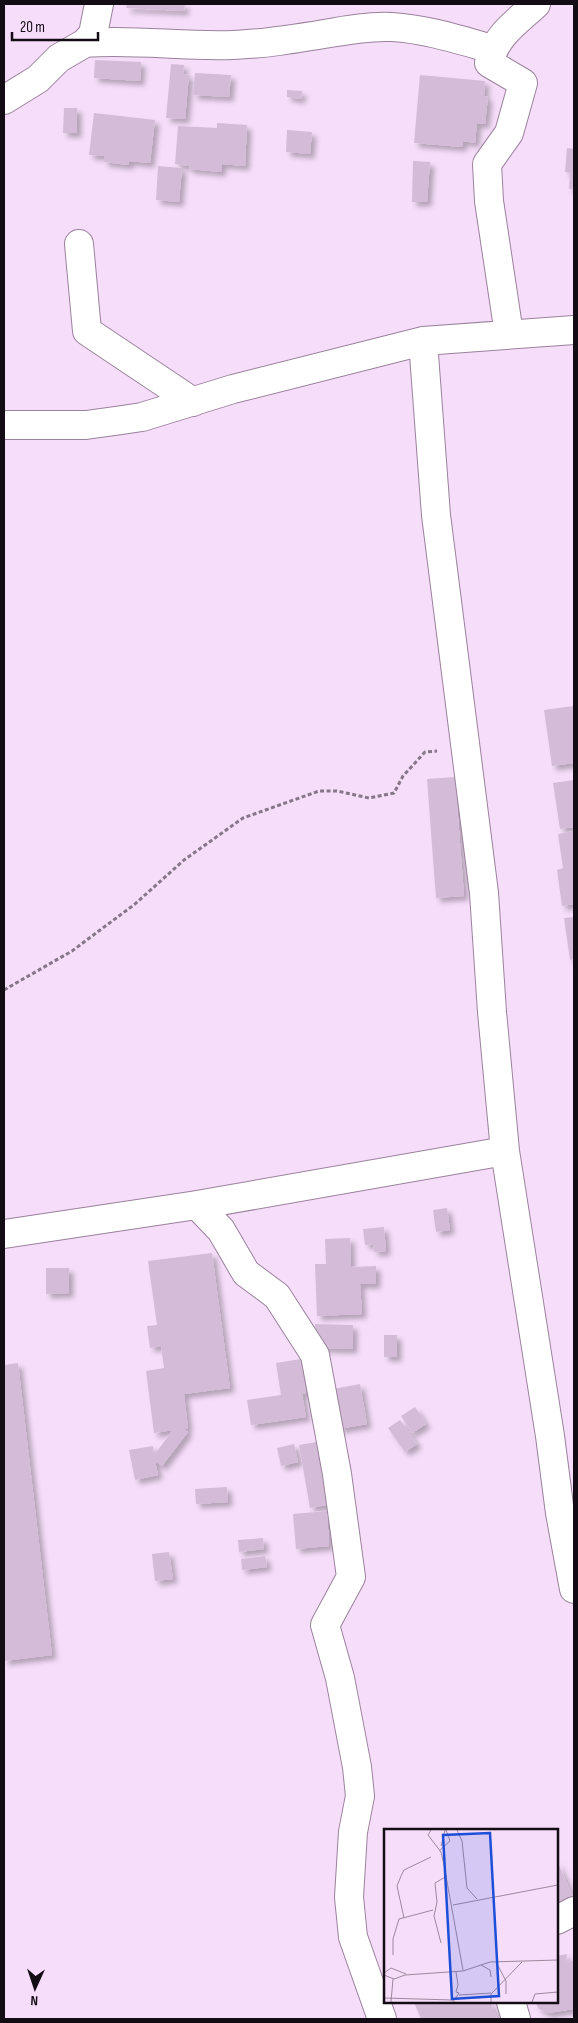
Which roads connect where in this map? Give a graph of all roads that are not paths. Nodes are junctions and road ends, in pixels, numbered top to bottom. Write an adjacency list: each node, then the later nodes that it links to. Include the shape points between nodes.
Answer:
1 (99, 4): 3 (street, via 93,34)
2 (536, 4): 4 (street, via 509,28)
3 (85, 43): 4 (street, via 115,40 238,45 392,27 446,36); 5 (street, via 59,58 38,79)
4 (492, 49): 8 (street, via 489,63 523,83 509,133 486,164)
5 (4, 100)
6 (79, 244): 10 (street, via 87,331)
7 (574, 330): 8 (street)
8 (508, 334): 9 (street)
9 (423, 341): 10 (street); 12 (street, via 436,515 484,893)
10 (193, 402): 11 (street, via 142,416 86,425)
11 (7, 420)
12 (505, 1151): 13 (street); 15 (street, via 550,1436)
13 (197, 1205): 14 (street); 20 (street, via 221,1230 246,1273 277,1296 315,1355 337,1474 351,1577 325,1625 340,1678 360,1796 352,1832 350,1913 353,1937)
14 (4, 1234)
15 (567, 1509): 16 (street)
16 (574, 1589)
17 (574, 1911): 18 (street)
18 (558, 1919)
19 (510, 2003): 21 (street)
20 (382, 2019)
21 (516, 2019)

